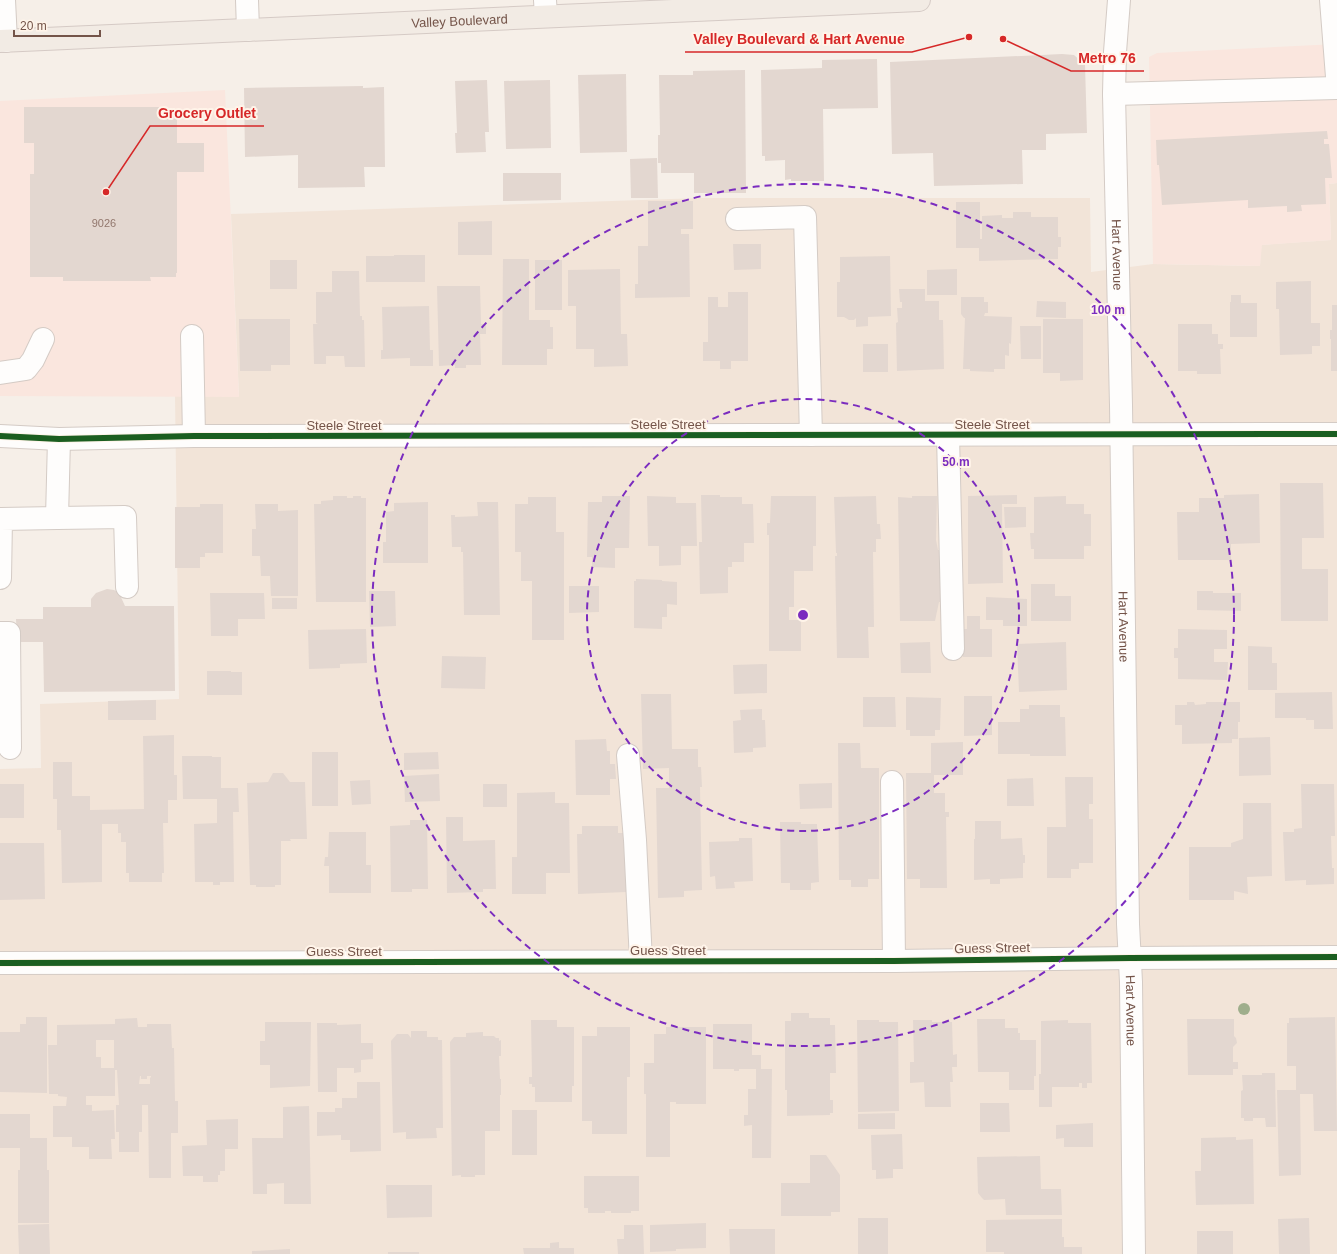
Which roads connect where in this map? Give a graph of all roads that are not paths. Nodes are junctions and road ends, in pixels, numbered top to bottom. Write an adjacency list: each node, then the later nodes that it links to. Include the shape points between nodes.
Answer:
1 (4, 0): 9 (street)
2 (247, 0): 8 (street)
3 (919, 0): 6 (main road, Valley Boulevard)
4 (1119, 0): 12 (street, Hart Avenue)
5 (1331, 0): 10 (street)
6 (877, 1): 7 (main road, Valley Boulevard)
7 (546, 8): 8 (main road, Valley Boulevard)
8 (248, 30): 9 (main road, Valley Boulevard)
9 (3, 41)
10 (1337, 77)
11 (1337, 88): 12 (street)
12 (1114, 94): 20 (street, Hart Avenue)
13 (737, 219): 18 (street, via 805,217)
14 (192, 336): 22 (street)
15 (43, 339): 16 (street, via 26,369)
16 (0, 374)
17 (1337, 434): 20 (street, Steele Street)
18 (811, 435): 19 (street, Steele Street); 22 (street, Steele Street)
19 (948, 435): 20 (street, Steele Street); 28 (street)
20 (1121, 435): 33 (street, Hart Avenue)
21 (0, 436): 23 (street, Steele Street)
22 (194, 436): 23 (street, Steele Street)
23 (59, 439): 24 (street)
24 (57, 518): 25 (street, via 1,519); 26 (street, via 125,517)
25 (0, 578)
26 (127, 587)
27 (0, 633): 29 (street, via 9,633)
28 (953, 649)
29 (10, 748)
30 (628, 755): 35 (street)
31 (892, 782): 34 (street)
32 (1337, 957): 33 (street, Guess Street)
33 (1130, 958): 34 (street, Guess Street); 37 (street, Hart Avenue)
34 (894, 960): 35 (street, Guess Street)
35 (641, 962): 36 (street, Guess Street)
36 (0, 963)
37 (1134, 1254)

